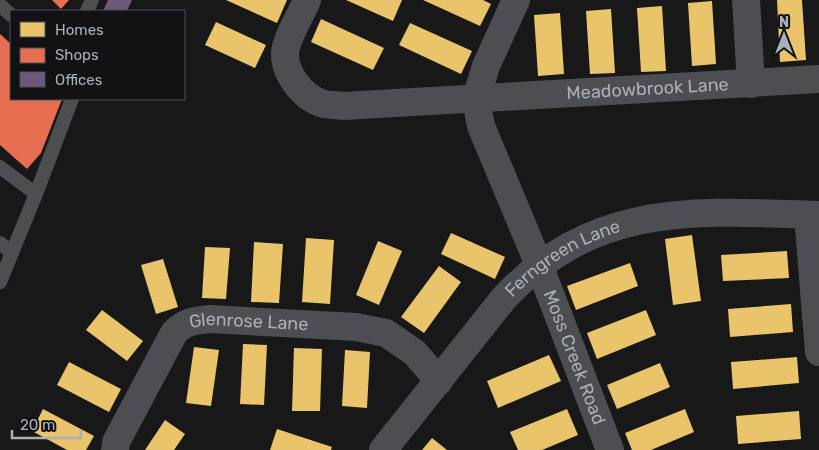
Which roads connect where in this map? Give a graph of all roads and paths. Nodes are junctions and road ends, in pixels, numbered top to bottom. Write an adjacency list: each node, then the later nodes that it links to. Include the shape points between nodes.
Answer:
1 (307, 0): 8 (street, Meadowbrook Lane, via 286,47 285,63 299,88 310,97 323,104 343,106)
2 (516, 0): 8 (street, via 486,66)
3 (746, 0): 7 (street)
4 (0, 5): 5 (lane)
5 (10, 14)
6 (819, 79): 7 (street, Meadowbrook Lane)
7 (751, 84): 8 (street, Meadowbrook Lane)
8 (476, 99): 15 (street, via 481,126)
9 (72, 100): 11 (lane)
10 (0, 167): 11 (lane)
11 (36, 194): 14 (lane)
12 (813, 215): 15 (street, Ferngreen Lane, via 691,213 624,223 580,239); 17 (street)
13 (0, 244): 14 (lane)
14 (12, 253): 16 (lane)
15 (539, 265): 18 (street, Ferngreen Lane, via 504,298); 21 (street, Moss Creek Road)
16 (0, 282)
17 (819, 352)
18 (439, 381): 19 (street, Glenrose Lane, via 415,354 386,333 356,327 197,321 184,324 174,334 116,442); 20 (street, Ferngreen Lane)
19 (115, 450)
20 (384, 450)
21 (610, 450)

